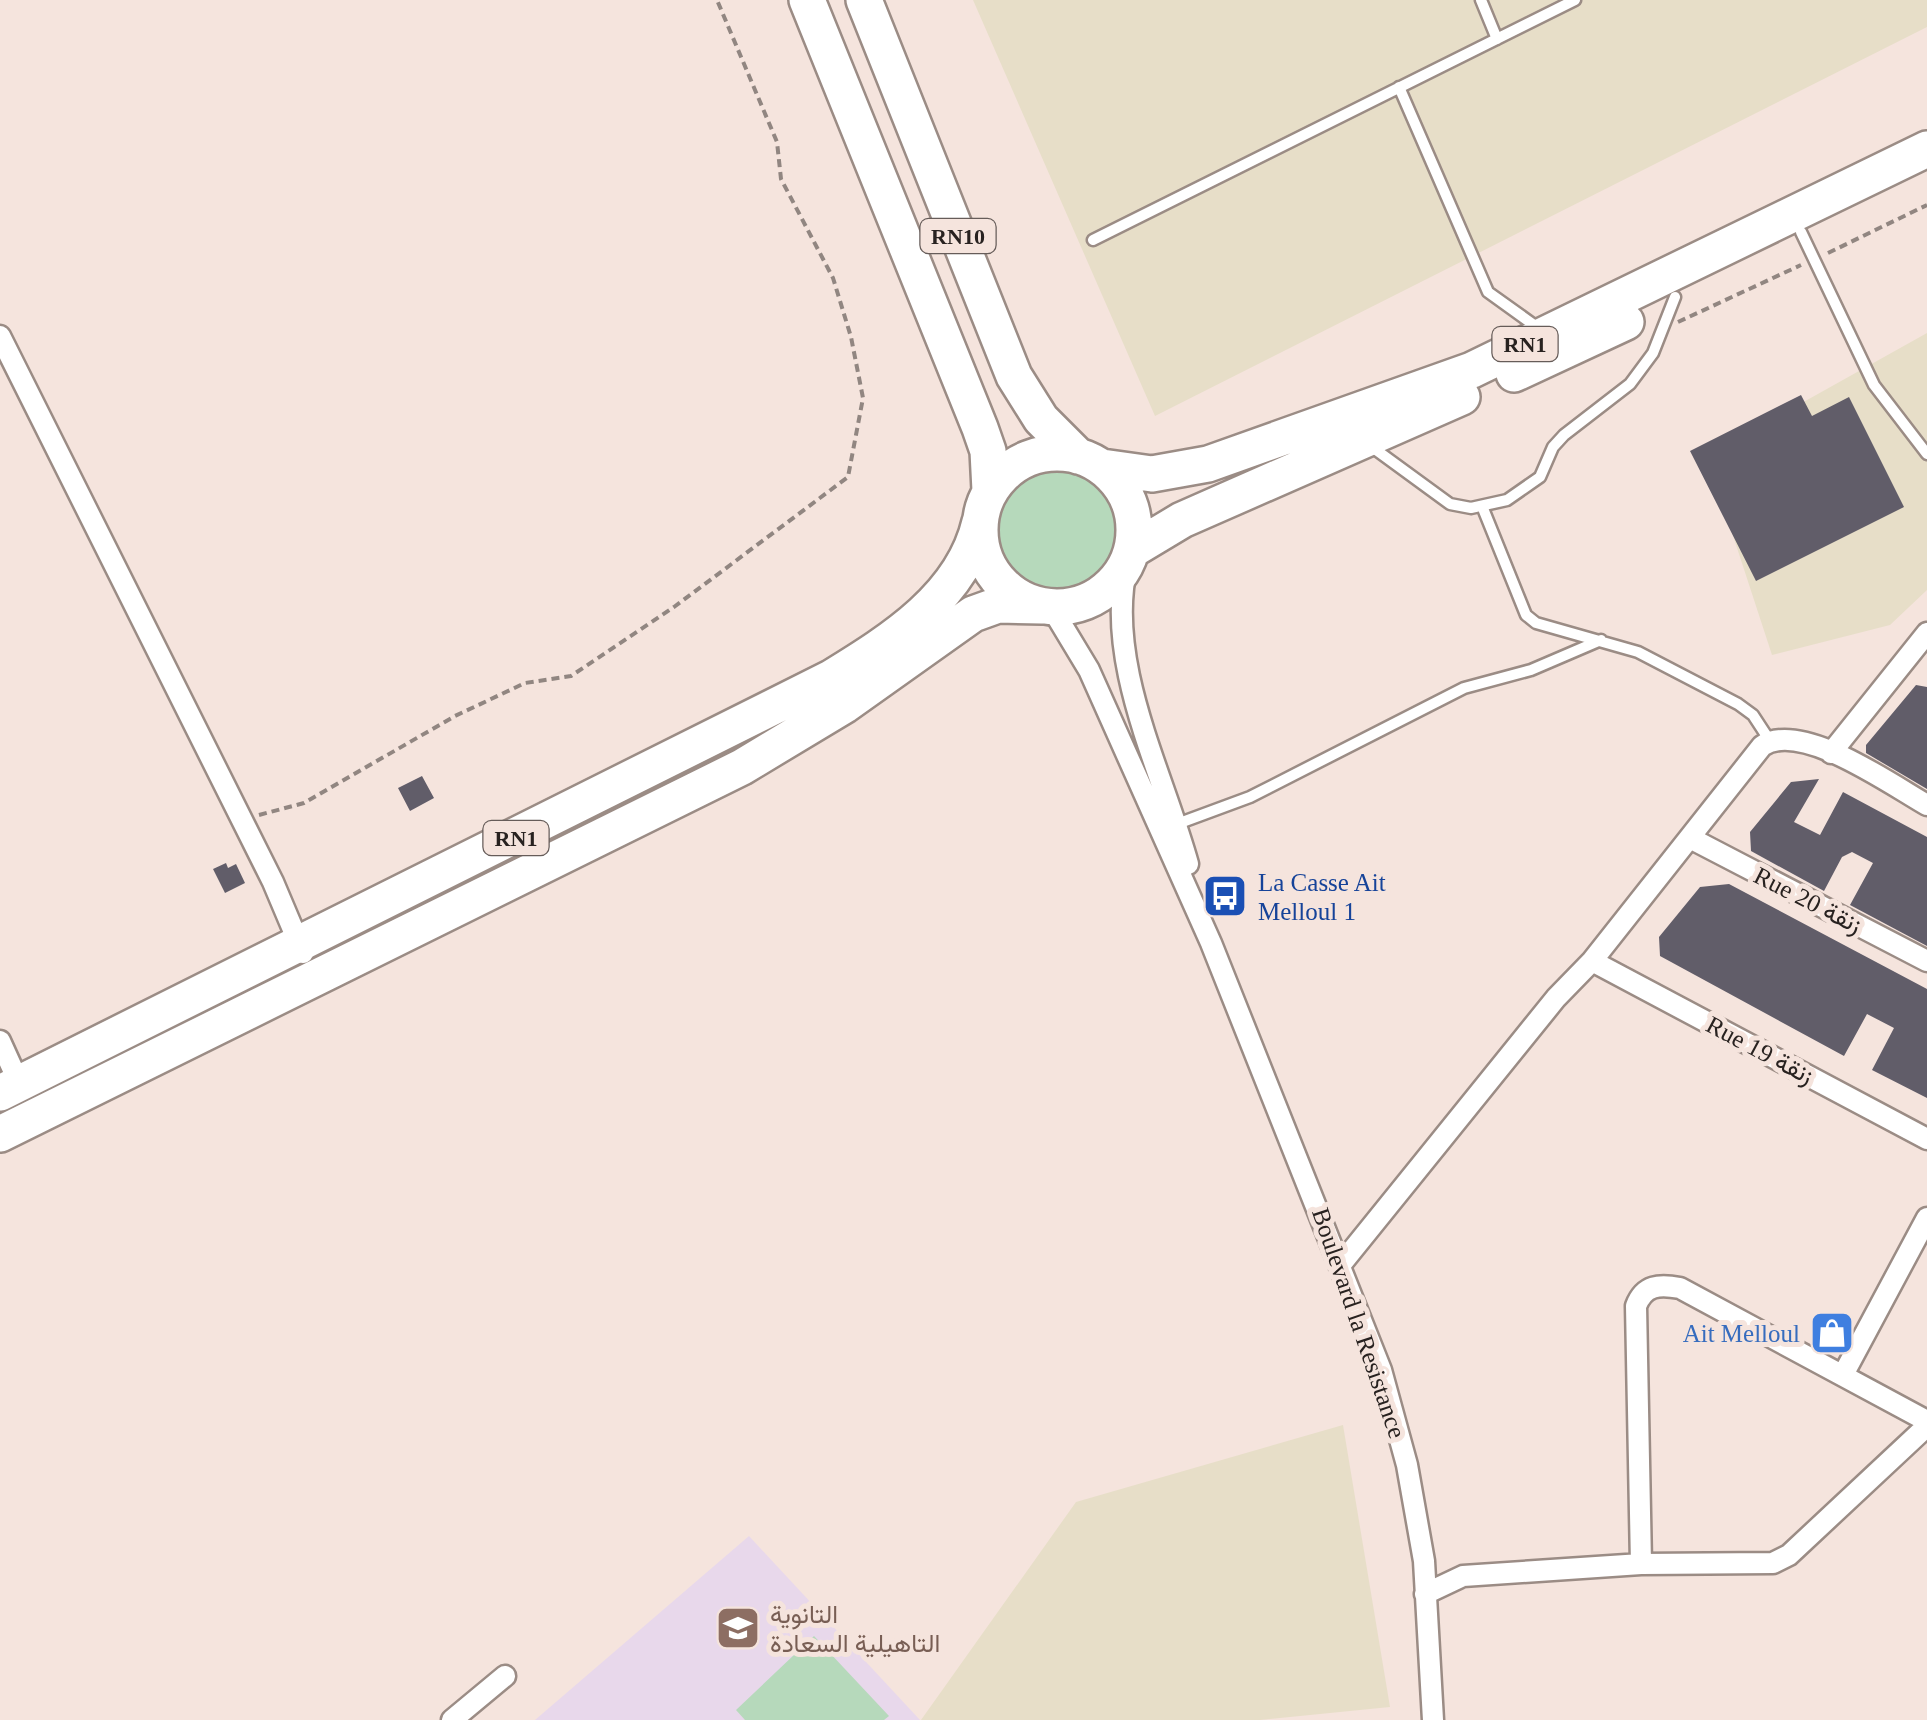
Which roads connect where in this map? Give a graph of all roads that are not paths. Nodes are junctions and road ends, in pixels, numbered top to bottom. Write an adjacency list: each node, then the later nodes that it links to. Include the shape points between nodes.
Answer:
1 (808, 0): 17 (highway, RN10, via 980,428 988,452)
2 (864, 0): 16 (highway, RN10, via 1014,376 1040,419)
3 (1481, 0): 5 (lane)
4 (1575, 0): 5 (lane)
5 (1497, 38): 6 (lane)
6 (1398, 88): 9 (lane); 12 (lane, via 1488,292)
7 (1927, 149): 12 (highway, RN1)
8 (1927, 174): 10 (highway, RN1)
9 (1093, 240)
10 (1807, 245): 11 (highway, RN1); 15 (lane, via 1874,385)
11 (1675, 297): 14 (highway, RN1); 18 (lane, via 1653,353 1630,384 1564,435 1540,477 1507,500)
12 (1546, 334): 16 (highway, RN1, via 1472,370 1208,464 1152,474)
13 (0, 336): 30 (street)
14 (1363, 440): 18 (lane, via 1450,504); 19 (highway, RN1, via 1182,520)
15 (1927, 454)
16 (1090, 461): 17 (highway, RN1, via 1045,453 1024,460); 19 (highway, via 1128,499 1135,529)
17 (985, 506): 20 (highway, via 984,556 995,576 1011,592); 30 (highway, RN1, via 972,552 952,584 858,662)
18 (1482, 506): 22 (lane, via 1526,615)
19 (1129, 557): 20 (highway, RN1, via 1100,595); 27 (street, Boulevard la Resistance, via 1118,600 1121,640)
20 (1047, 607): 29 (street, Boulevard la Resistance, via 1090,670); 33 (highway, RN1, via 998,606 973,614 862,694 742,767)
21 (1927, 632): 23 (street)
22 (1600, 640): 24 (lane, via 1638,652 1738,704); 27 (lane, via 1532,670 1464,688 1250,797)
23 (1919, 655): 25 (street)
24 (1770, 741): 25 (street, via 1792,737); 28 (street)
25 (1831, 752): 26 (street)
26 (1927, 805)
27 (1177, 824): 29 (street, Boulevard la Resistance)
28 (1690, 838): 31 (street); 32 (street, Rue 20 زنقة)
29 (1211, 943): 39 (street, Boulevard la Resistance)
30 (299, 945): 33 (street); 35 (highway, RN1)
31 (1592, 961): 37 (street, Rue 19 زنقة); 39 (street)
32 (1927, 961)
33 (314, 977): 36 (highway, RN1)
34 (0, 1041): 35 (street)
35 (10, 1088)
36 (0, 1134)
37 (1927, 1139)
38 (1927, 1218): 40 (street)
39 (1342, 1263): 42 (street, Boulevard la Resistance, via 1402,1446)
40 (1844, 1373): 41 (street); 43 (street, via 1680,1288 1654,1286 1641,1294)
41 (1927, 1424): 43 (street, via 1789,1555 1752,1566)
42 (1424, 1560): 44 (street); 45 (street, Boulevard la Resistance)
43 (1641, 1564): 44 (street)
44 (1463, 1576): 45 (street)
45 (1425, 1594): 48 (street, Boulevard la Resistance)
46 (505, 1676): 47 (street)
47 (452, 1720)
48 (1433, 1720)

